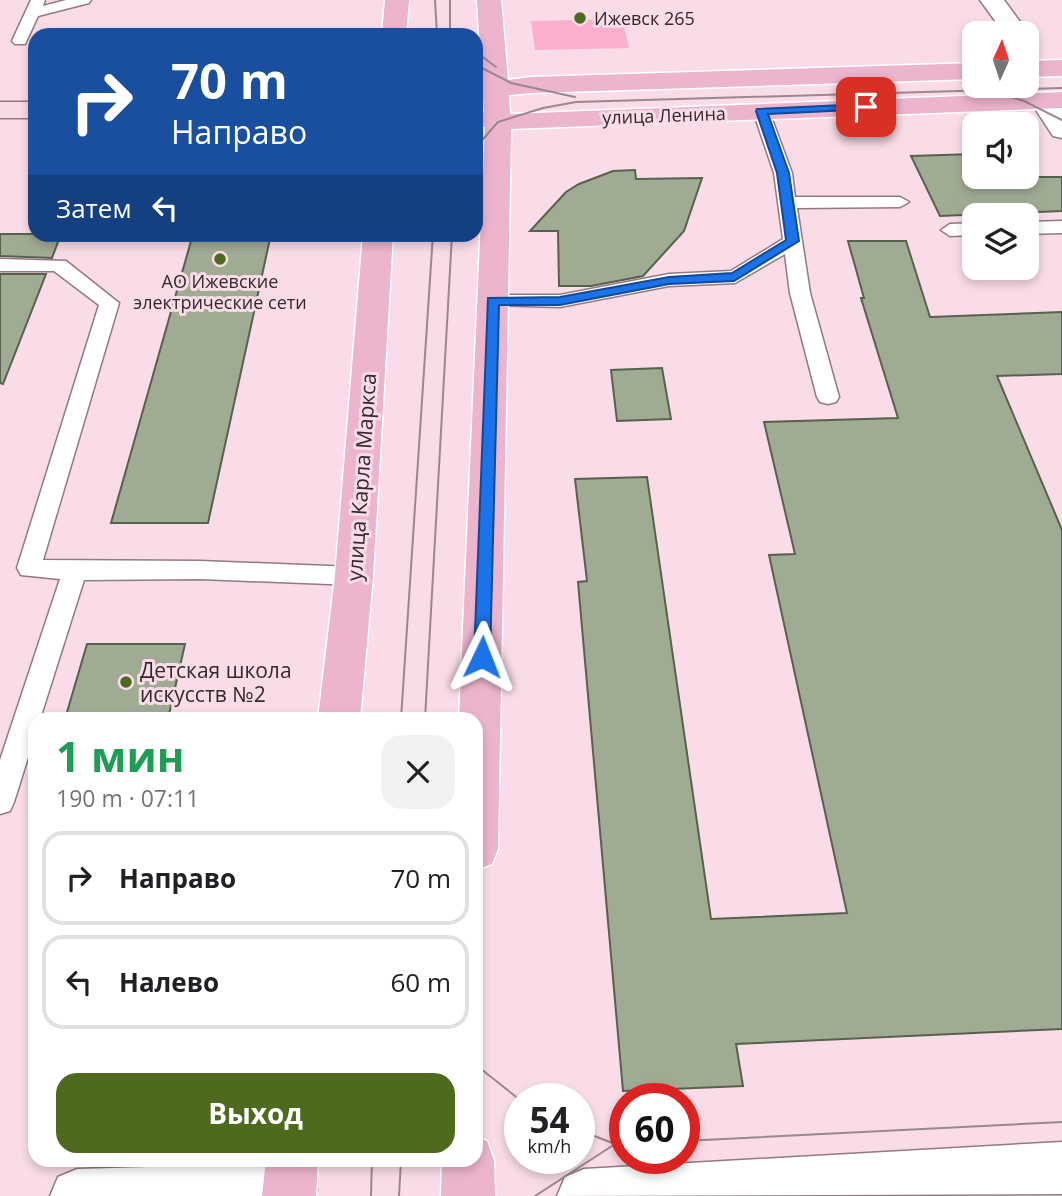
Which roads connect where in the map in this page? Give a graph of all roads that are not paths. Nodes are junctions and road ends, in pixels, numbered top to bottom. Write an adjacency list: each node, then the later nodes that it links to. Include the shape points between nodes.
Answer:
1 (84, 0): 5 (lane)
2 (397, 0): 7 (main road)
3 (489, 0): 13 (main road)
4 (992, 0): 6 (street)
5 (35, 7): 8 (lane)
6 (1007, 21)
7 (395, 28)
8 (20, 41)
9 (1062, 68): 10 (main road)
10 (1040, 69)
11 (962, 71): 13 (main road, улица Ленина, via 531,85)
12 (1053, 100): 16 (main road, улица Ленина); 17 (street)
13 (486, 105): 16 (main road, улица Ленина); 27 (main road)
14 (0, 110): 15 (main road)
15 (28, 110)
16 (761, 111): 19 (lane, via 783,173)
17 (1062, 130)
18 (900, 202): 19 (lane)
19 (788, 203): 24 (lane)
20 (1062, 227): 21 (lane)
21 (1039, 228)
22 (950, 230): 23 (lane)
23 (962, 230)
24 (793, 241): 27 (lane, via 734,277 669,281 560,301); 28 (lane, via 800,293)
25 (377, 242): 30 (main road, улица Карла Маркса)
26 (0, 265): 29 (lane, via 59,265 109,303 29,568)
27 (492, 301): 33 (main road)
28 (828, 397)
29 (75, 571): 30 (lane); 31 (lane)
30 (354, 576): 32 (main road, улица Карла Маркса)
31 (29, 712)
32 (339, 712)
33 (480, 712)
34 (28, 716): 35 (lane)
35 (0, 802)
36 (468, 1167): 40 (main road)
37 (1062, 1168): 41 (street)
38 (290, 1182): 39 (street)
39 (76, 1196)
40 (468, 1196)
41 (584, 1196)

